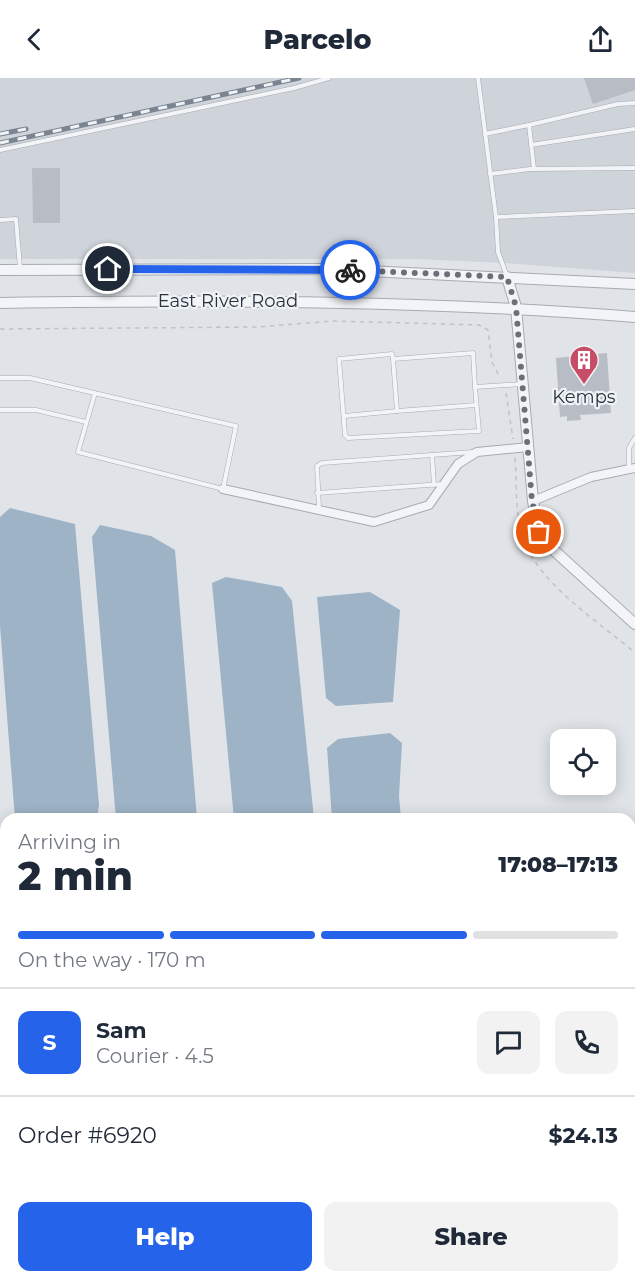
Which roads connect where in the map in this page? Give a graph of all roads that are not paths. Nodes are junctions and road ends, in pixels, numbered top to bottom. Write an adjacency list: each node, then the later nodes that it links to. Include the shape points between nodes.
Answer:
1 (329, 78): 8 (lane)
2 (478, 78): 6 (lane)
3 (635, 103): 4 (lane)
4 (529, 125): 6 (lane); 7 (lane)
5 (635, 129): 7 (lane)
6 (485, 134): 11 (lane)
7 (531, 146): 10 (lane)
8 (0, 150)
9 (635, 168): 10 (lane)
10 (534, 169): 11 (lane)
11 (490, 174): 13 (lane)
12 (635, 211): 13 (lane)
13 (496, 217): 17 (lane, via 498,252)
14 (0, 220): 16 (lane, via 16,219)
15 (0, 270): 16 (street, East River Road)
16 (21, 270): 17 (street, East River Road, via 327,269)
17 (507, 277): 18 (street, East River Road); 20 (street)
18 (635, 284)
19 (0, 303): 20 (street, East River Road, via 187,300)
20 (516, 307): 21 (street, East River Road); 24 (street)
21 (635, 317)
22 (393, 359): 25 (lane, via 473,353); 29 (lane); 30 (lane, via 392,354 339,359)
23 (0, 378): 26 (lane, via 30,378)
24 (523, 384): 25 (lane); 33 (street)
25 (475, 387): 27 (lane)
26 (95, 393): 31 (lane); 39 (lane, via 236,426)
27 (476, 405): 29 (lane); 30 (lane, via 479,431 348,438)
28 (0, 410): 31 (lane, via 36,410)
29 (397, 411): 30 (lane)
30 (344, 416)
31 (86, 422): 39 (lane, via 78,452)
32 (635, 438): 36 (lane, via 629,448)
33 (529, 447): 34 (street); 41 (street)
34 (477, 452): 35 (lane); 37 (street, via 459,464)
35 (432, 455): 38 (lane); 40 (lane, via 322,463 317,466)
36 (632, 469): 41 (street, via 591,477)
37 (445, 484): 38 (lane); 42 (street, via 429,505 382,521 366,522)
38 (434, 485): 40 (lane)
39 (223, 489): 42 (street)
40 (317, 493): 42 (lane)
41 (532, 501): 43 (street, via 539,532 547,544)
42 (319, 511)
43 (635, 624)

